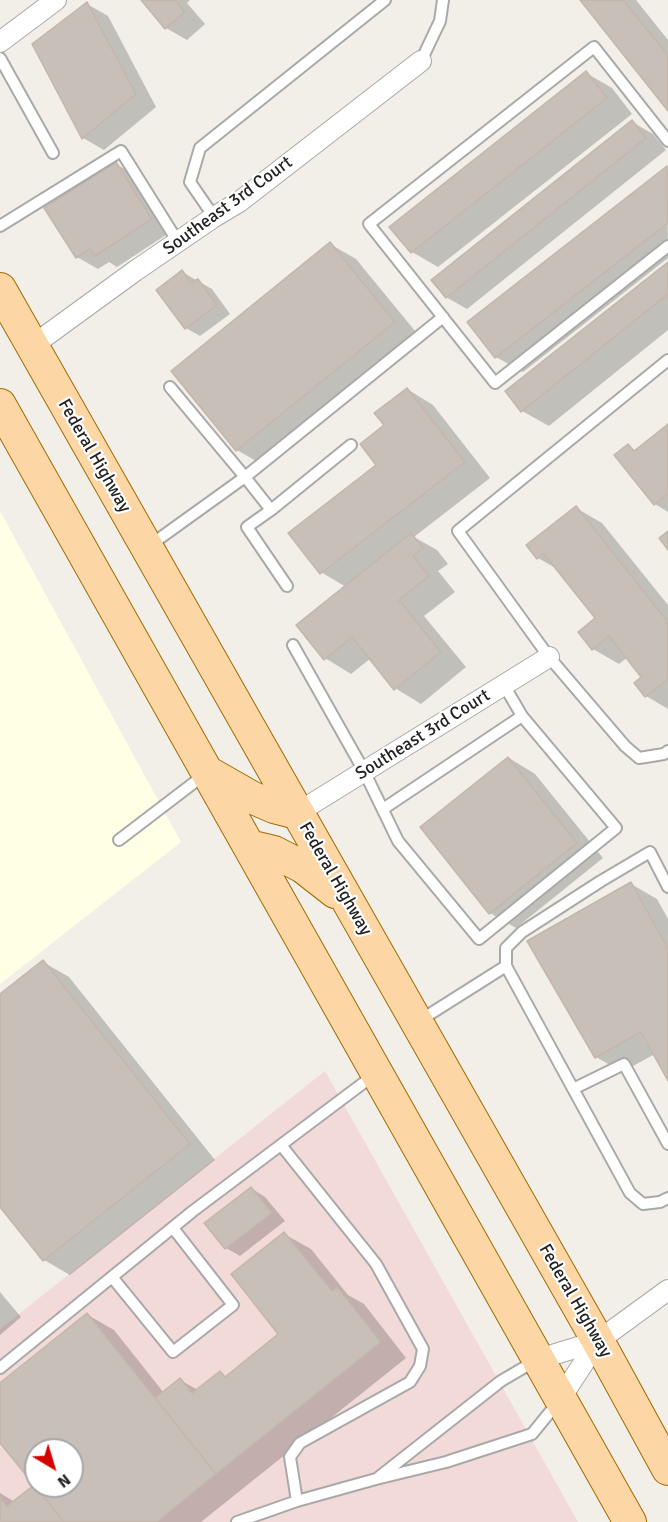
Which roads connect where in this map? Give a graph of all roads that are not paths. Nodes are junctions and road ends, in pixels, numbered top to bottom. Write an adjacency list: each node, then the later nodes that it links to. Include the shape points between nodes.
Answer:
1 (56, 0): 4 (street)
2 (385, 0): 9 (lane, via 200,148 190,182)
3 (443, 0): 6 (lane, via 440,21)
4 (0, 42)
5 (0, 58): 8 (lane)
6 (421, 61): 9 (street, Southeast 3rd Court, via 239,202)
7 (668, 141): 14 (lane, via 594,47 369,224)
8 (53, 153)
9 (214, 217): 11 (street, Southeast 3rd Court)
10 (0, 226): 11 (lane, via 121,151)
11 (178, 242): 15 (street, Southeast 3rd Court)
12 (668, 246): 14 (lane, via 495,383)
13 (4, 301): 15 (main road, Federal Highway)
14 (443, 317): 20 (lane)
15 (32, 346): 22 (main road, Federal Highway)
16 (668, 360): 25 (lane, via 458,531)
17 (170, 387): 20 (lane)
18 (0, 405): 30 (main road)
19 (351, 445): 21 (lane)
20 (245, 477): 21 (lane); 22 (lane)
21 (271, 510): 23 (lane, via 247,527)
22 (147, 548): 32 (main road, Federal Highway)
23 (287, 586)
24 (293, 645): 29 (lane)
25 (549, 657): 26 (street, Southeast 3rd Court); 28 (lane, via 639,758)
26 (504, 685): 27 (lane); 29 (street, Southeast 3rd Court)
27 (522, 716): 31 (lane); 31 (lane, via 616,828 479,939 398,841)
28 (668, 751)
29 (364, 771): 31 (lane); 32 (street, Southeast 3rd Court)
30 (208, 773): 32 (main road, via 274,807); 33 (lane); 34 (main road)
31 (383, 809)
32 (297, 813): 36 (main road, Federal Highway)
33 (118, 840)
34 (249, 846): 36 (main road, via 274,852 303,867); 39 (main road)
35 (668, 887): 37 (lane, via 650,852 522,932 506,948)
36 (348, 901): 38 (main road, Federal Highway)
37 (506, 966): 38 (lane); 40 (lane)
38 (416, 1022): 47 (main road, Federal Highway)
39 (377, 1073): 42 (lane); 48 (main road)
40 (573, 1089): 41 (lane, via 624,1064); 43 (lane, via 630,1193 643,1204)
41 (668, 1144)
42 (281, 1145): 44 (lane); 53 (lane, via 376,1264 423,1350 410,1382 300,1443 290,1457)
43 (668, 1198)
44 (173, 1228): 45 (lane); 45 (lane, via 233,1305 173,1352)
45 (112, 1277): 49 (lane)
46 (668, 1290): 47 (street)
47 (598, 1341): 48 (street); 50 (street); 51 (main road, Federal Highway)
48 (539, 1359): 50 (main road); 52 (lane, via 501,1381)
49 (0, 1368)
50 (560, 1399): 52 (lane, via 532,1434 446,1462); 55 (main road)
51 (668, 1469)
52 (376, 1479): 53 (lane)
53 (297, 1501): 54 (lane)
54 (237, 1522)
55 (630, 1522)

